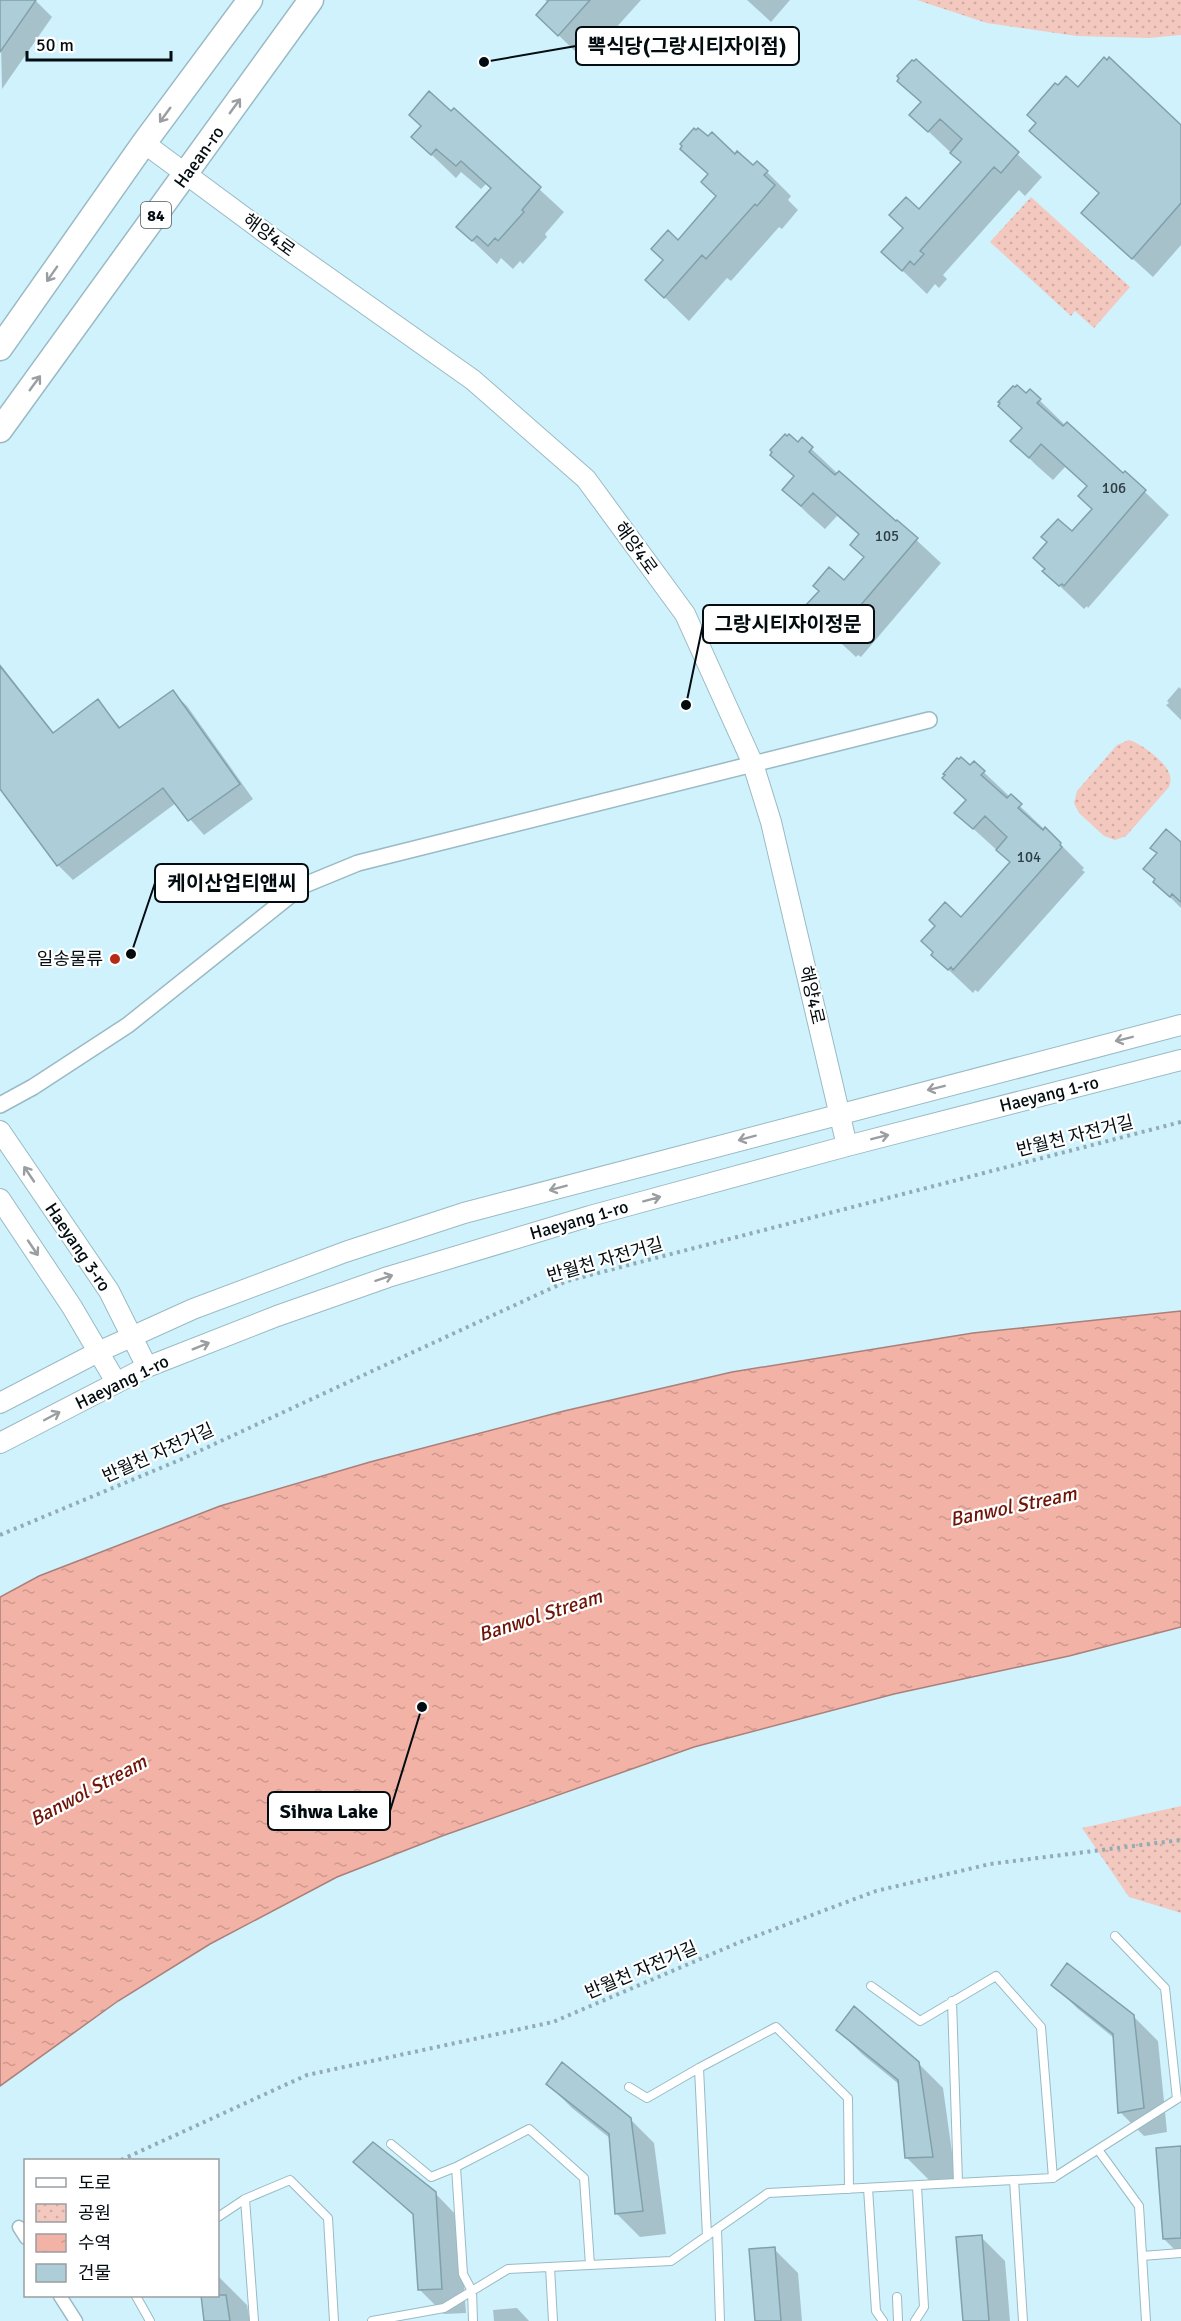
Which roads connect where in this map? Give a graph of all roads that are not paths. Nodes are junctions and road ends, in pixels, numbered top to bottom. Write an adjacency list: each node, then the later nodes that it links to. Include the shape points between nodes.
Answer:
1 (250, 0): 3 (main road, one-way to 3)
2 (311, 0): 4 (main road, Haean-ro / 84, one-way to 2)
3 (144, 143): 4 (street, 해양4로); 5 (main road, one-way to 5)
4 (186, 174): 6 (main road, Haean-ro / 84, one-way to 4); 8 (street, 해양4로, via 473,380 586,479 685,614)
5 (0, 348)
6 (0, 430)
7 (929, 720): 8 (street)
8 (753, 764): 11 (street, via 358,863 302,886 128,1025); 12 (street, 해양4로, via 771,822)
9 (1181, 1025): 12 (street, Haeyang 1-ro, one-way to 12)
10 (1181, 1060): 14 (street, Haeyang 1-ro, one-way to 10)
11 (0, 1105)
12 (839, 1113): 14 (street, 해양4로); 16 (street, Haeyang 1-ro, one-way to 16, via 464,1213 270,1280)
13 (0, 1131): 16 (street, Haeyang 3-ro, one-way to 13, via 109,1291)
14 (847, 1146): 18 (street, Haeyang 1-ro, one-way to 14, via 387,1277 590,1216)
15 (0, 1199): 17 (street, one-way to 17)
16 (132, 1337): 17 (street, Haeyang 1-ro); 18 (street, Haeyang 3-ro)
17 (98, 1352): 19 (street); 20 (street, Haeyang 1-ro)
18 (147, 1368): 19 (street, Haeyang 1-ro)
19 (116, 1382): 21 (street, Haeyang 1-ro, one-way to 19)
20 (0, 1403)
21 (0, 1443)
22 (1115, 1936): 27 (lane, via 1165,1988)
23 (871, 1986): 24 (lane, via 920,2021)
24 (952, 2001): 31 (lane, via 996,1976 1041,2027); 33 (lane)
25 (699, 2068): 26 (lane, via 647,2098); 36 (lane, via 776,2027 848,2098); 40 (lane)
26 (629, 2087)
27 (1179, 2100): 29 (lane)
28 (390, 2144): 30 (lane, via 430,2177)
29 (1099, 2151): 31 (lane); 42 (lane, via 1139,2206)
30 (456, 2167): 43 (lane, via 529,2129 584,2178); 45 (lane, via 463,2274)
31 (1053, 2178): 32 (lane)
32 (1014, 2181): 33 (lane); 61 (lane)
33 (958, 2183): 34 (lane)
34 (917, 2186): 35 (lane); 60 (lane, via 924,2307)
35 (868, 2188): 36 (lane); 58 (lane, via 876,2310)
36 (849, 2189): 39 (lane, via 768,2193)
37 (245, 2199): 38 (lane); 52 (lane); 53 (lane, via 290,2180 328,2218)
38 (219, 2216)
39 (717, 2229): 40 (lane); 57 (lane)
40 (707, 2236): 43 (lane, via 670,2261)
41 (1181, 2253): 42 (lane)
42 (1142, 2256): 62 (lane)
43 (590, 2265): 44 (lane)
44 (550, 2267): 45 (lane, via 508,2269); 56 (lane)
45 (472, 2291): 49 (lane, via 444,2308); 55 (lane)
46 (61, 2297): 50 (street)
47 (137, 2297): 51 (lane)
48 (897, 2297): 59 (lane)
49 (411, 2317): 54 (lane)
50 (76, 2321)
51 (150, 2321)
52 (254, 2321)
53 (334, 2321)
54 (372, 2321)
55 (473, 2321)
56 (553, 2321)
57 (720, 2321)
58 (883, 2321)
59 (898, 2321)
60 (915, 2321)
61 (1023, 2321)
62 (1146, 2321)

